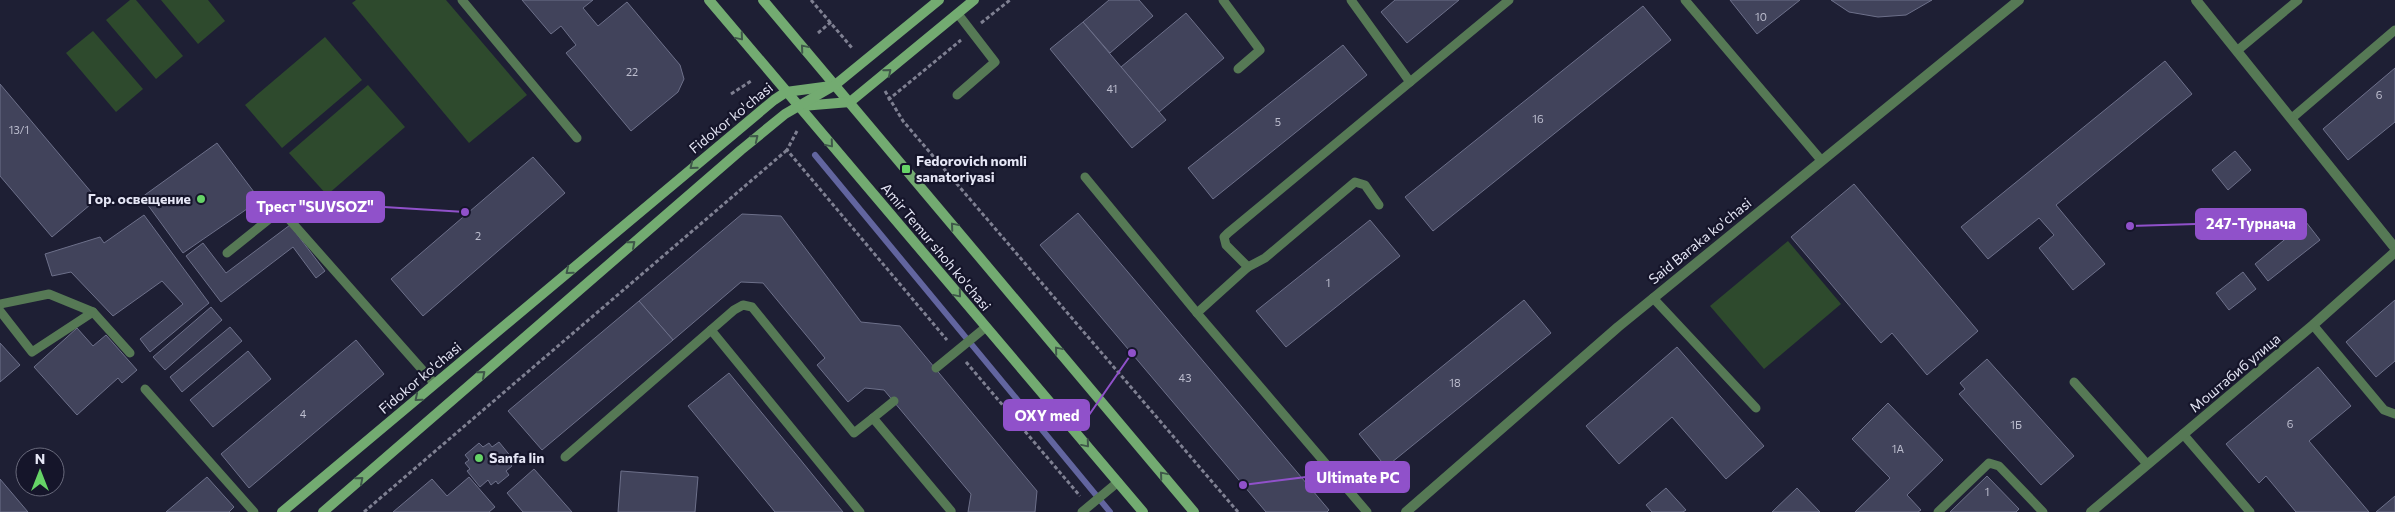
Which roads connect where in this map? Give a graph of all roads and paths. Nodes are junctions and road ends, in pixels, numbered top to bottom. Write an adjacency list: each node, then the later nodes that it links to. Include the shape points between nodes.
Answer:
1 (462, 0): 35 (lane)
2 (709, 0): 27 (main road, Amir Temur shoh ko'chasi, one-way to 27)
3 (763, 0): 25 (main road, Amir Temur shoh ko'chasi, one-way to 3)
4 (811, 0): 16 (path)
5 (940, 0): 25 (main road)
6 (974, 0): 15 (main road)
7 (1010, 0): 18 (path)
8 (1351, 0): 24 (lane)
9 (1509, 0): 24 (lane)
10 (1685, 0): 37 (lane)
11 (2019, 0): 37 (street, Said Baraka ko'chasi)
12 (2196, 0): 21 (street)
13 (2298, 0): 21 (lane)
14 (1227, 2): 22 (lane, via 1260,50)
15 (958, 14): 18 (lane); 31 (main road, one-way to 15)
16 (830, 22): 19 (path); 20 (path)
17 (2395, 30): 33 (lane)
18 (971, 31): 29 (lane, via 995,62); 30 (path)
19 (818, 33)
20 (853, 49)
21 (2238, 50): 33 (street)
22 (1238, 69)
23 (751, 81): 28 (path)
24 (1410, 82): 43 (lane, via 1228,232 1224,238 1226,244)
25 (835, 85): 27 (main road, Fidokor ko'chasi); 31 (main road, Amir Temur shoh ko'chasi); 32 (main road)
26 (885, 91): 30 (path)
27 (786, 92): 32 (main road, Amir Temur shoh ko'chasi); 56 (main road, Fidokor ko'chasi, one-way to 56)
28 (731, 94)
29 (957, 95)
30 (888, 100): 75 (path, via 902,121)
31 (850, 102): 32 (main road); 74 (main road, Amir Temur shoh ko'chasi, one-way to 31)
32 (798, 106): 50 (main road, Amir Temur shoh ko'chasi, one-way to 50); 69 (main road, one-way to 32, via 741,150)
33 (2292, 118): 40 (street)
34 (797, 131): 36 (path)
35 (577, 138)
36 (787, 150): 52 (path); 70 (path)
37 (1821, 160): 44 (street, Said Baraka ko'chasi)
38 (1085, 177): 48 (lane)
39 (1379, 205): 43 (lane, via 1365,185 1355,182 1265,258)
40 (2395, 248)
41 (2395, 252): 49 (street, Моштабиб улица)
42 (228, 253): 56 (lane, via 273,216 288,218)
43 (1248, 267): 48 (lane)
44 (1653, 298): 59 (lane); 77 (street, Said Baraka ko'chasi)
45 (0, 304): 47 (lane, via 49,294)
46 (0, 311): 47 (lane, via 32,352)
47 (93, 312): 53 (lane)
48 (1196, 313): 76 (lane)
49 (2313, 325): 60 (lane, via 2384,410); 62 (street, Моштабиб улица)
50 (986, 327): 52 (lane); 65 (main road, Amir Temur shoh ko'chasi, one-way to 65)
51 (711, 330): 61 (lane, via 734,310 743,305 752,307 854,433); 63 (lane); 71 (lane)
52 (959, 349): 54 (lane); 66 (path)
53 (130, 353)
54 (936, 368)
55 (2074, 382): 64 (lane)
56 (434, 383): 68 (main road, Fidokor ko'chasi, one-way to 68)
57 (145, 389): 67 (lane)
58 (894, 401): 61 (lane)
59 (1756, 408)
60 (2395, 414)
61 (873, 418): 72 (lane)
62 (2183, 434): 64 (street, Моштабиб улица); 81 (lane)
63 (565, 457)
64 (2147, 464): 80 (street, Моштабиб улица)
65 (1118, 482): 66 (lane); 73 (main road, Amir Temur shoh ko'chasi)
66 (1088, 508)
67 (254, 512)
68 (282, 512)
69 (323, 512)
70 (364, 512)
71 (860, 512)
72 (950, 512)
73 (1143, 512)
74 (1194, 512)
75 (1238, 512)
76 (1368, 512)
77 (1406, 512)
78 (1938, 512): 79 (lane, via 1989,463 2000,466)
79 (2043, 512)
80 (2091, 512)
81 (2250, 512)

